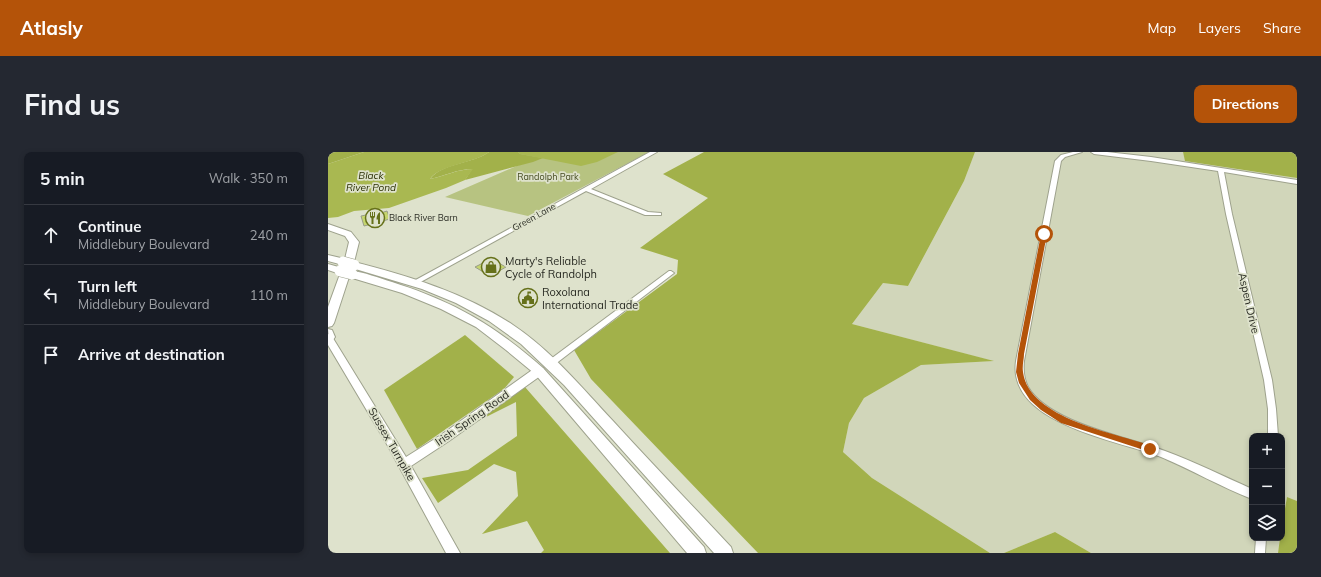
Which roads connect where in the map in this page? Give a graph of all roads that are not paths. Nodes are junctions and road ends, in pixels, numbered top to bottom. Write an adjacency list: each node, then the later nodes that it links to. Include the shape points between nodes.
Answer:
1 (654, 152): 7 (street, Green Lane)
2 (1079, 152): 21 (street, via 1062,156 1058,161 1021,354 1019,372 1023,383 1043,408 1064,421 1150,449)
3 (1094, 152): 4 (street)
4 (1221, 171): 5 (street, via 1242,172); 6 (street); 19 (street, Aspen Drive, via 1268,380)
5 (1297, 182)
6 (1297, 185)
7 (586, 188): 8 (street, via 647,214); 14 (street, Green Lane)
8 (659, 214)
9 (328, 228): 15 (highway, via 351,237 354,246)
10 (328, 258): 12 (highway)
11 (328, 267): 12 (highway)
12 (347, 268): 14 (highway); 18 (highway, via 459,312)
13 (671, 273): 18 (street, Irish Spring Road)
14 (415, 282): 18 (highway, via 462,301 492,317 522,338)
15 (332, 301): 16 (highway)
16 (328, 323)
17 (328, 336): 20 (main road, Sussex Turnpike)
18 (545, 367): 20 (main road, Irish Spring Road); 24 (highway); 25 (highway)
19 (1273, 433)
20 (404, 464): 23 (main road, Sussex Turnpike)
21 (1249, 493)
22 (1261, 541): 26 (street)
23 (453, 553)
24 (698, 553)
25 (725, 553)
26 (1260, 553)

